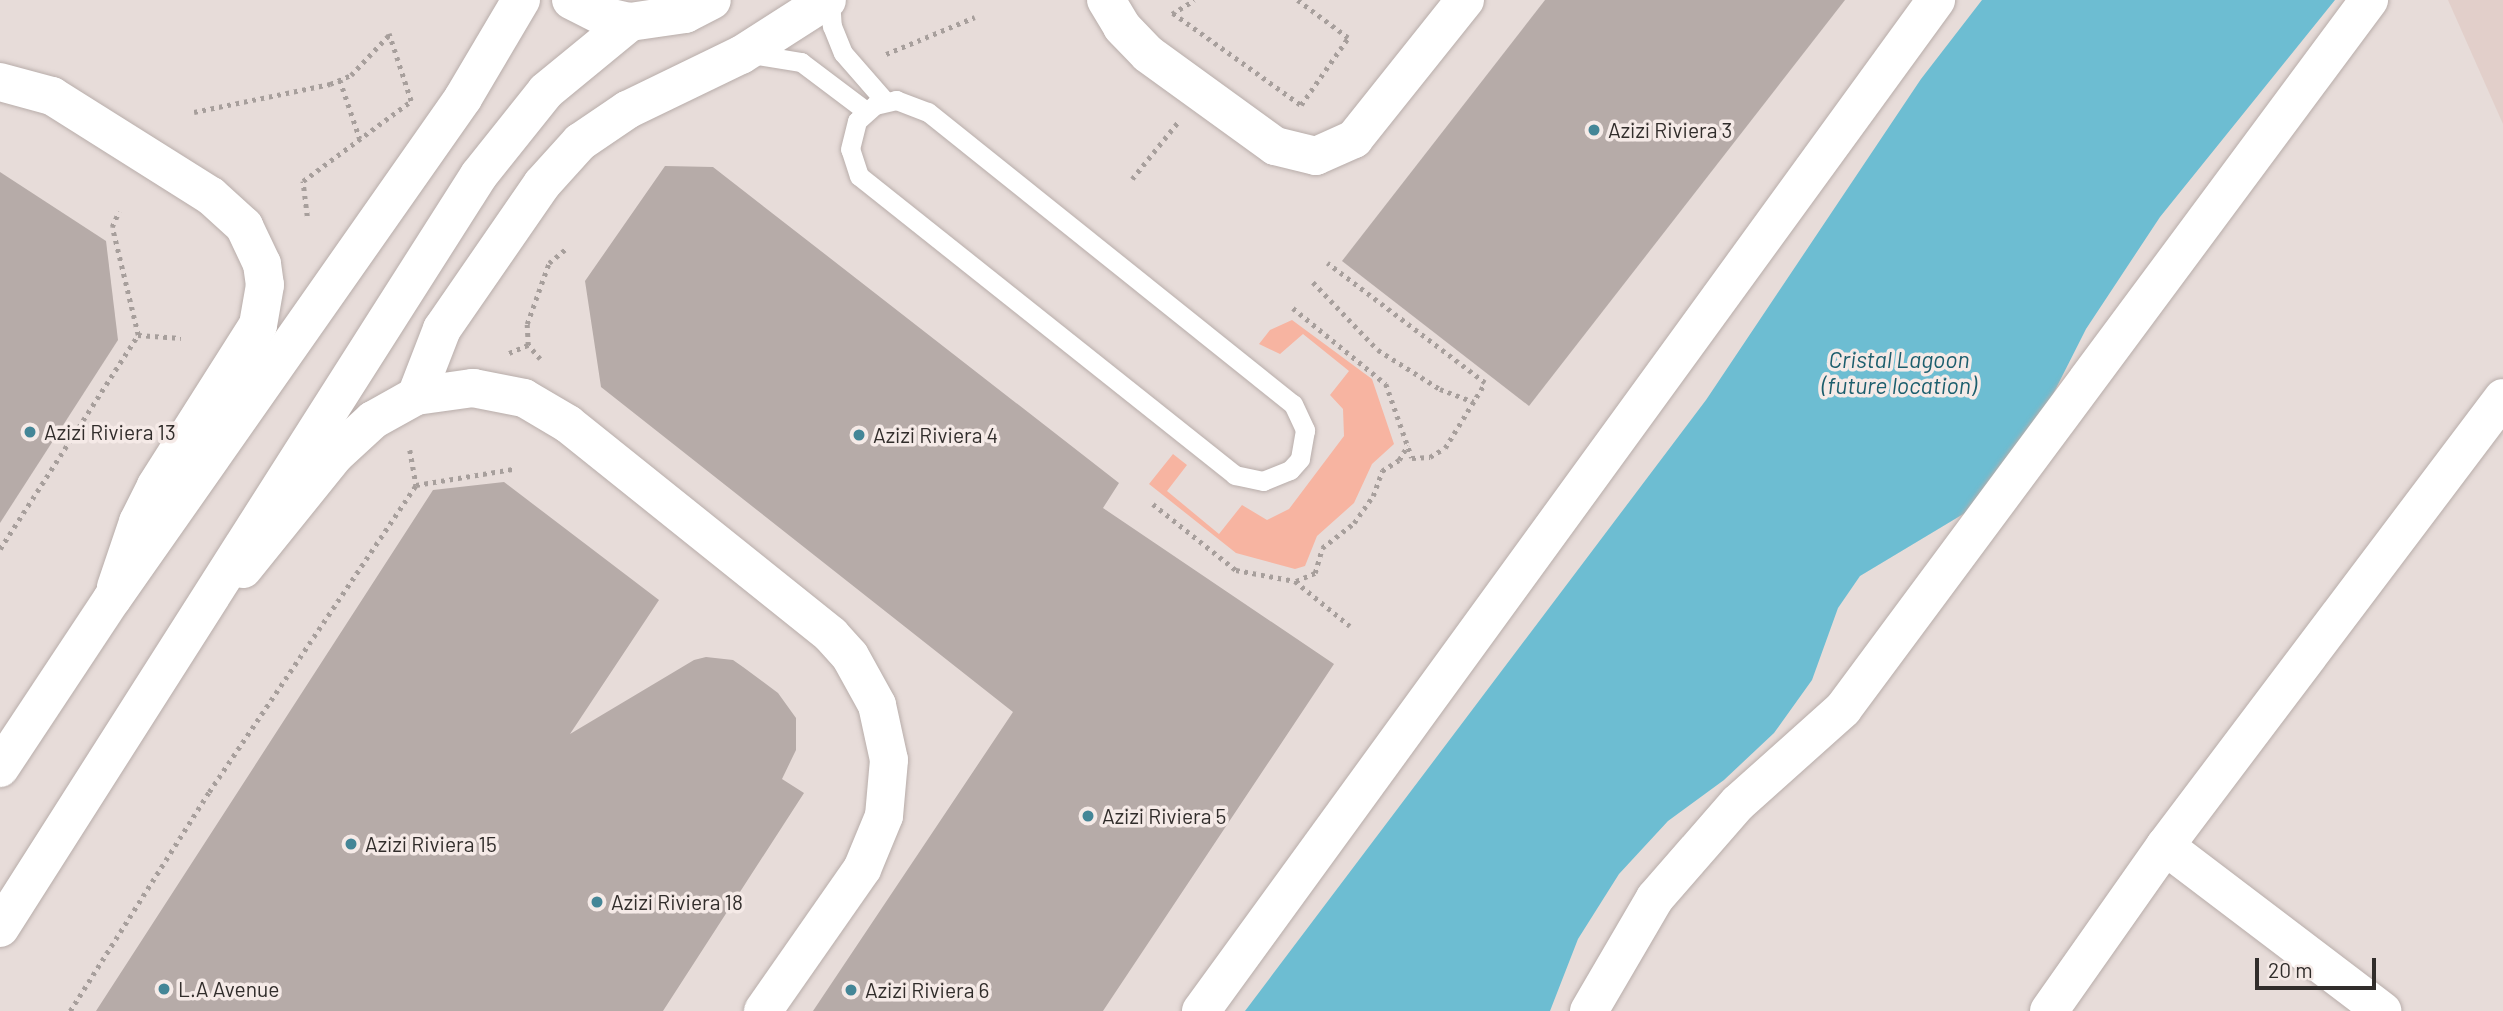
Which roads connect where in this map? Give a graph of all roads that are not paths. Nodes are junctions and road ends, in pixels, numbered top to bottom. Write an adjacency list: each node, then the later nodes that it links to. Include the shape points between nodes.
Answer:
1 (521, 0): 16 (street, via 463,98)
2 (571, 0): 9 (street, via 603,16)
3 (712, 0): 9 (street, via 685,15)
4 (829, 0): 10 (street); 12 (lane, via 836,40)
5 (1465, 0): 8 (street, via 1354,139 1316,156 1275,146 1149,54)
6 (1936, 0): 22 (street)
7 (2369, 0): 23 (street, via 1843,709 1738,803 1655,898)
8 (1102, 4)
9 (630, 22): 17 (street, via 586,54 510,132)
10 (741, 55): 13 (lane, via 771,54 801,62); 14 (street, via 603,124 560,162 442,329)
11 (0, 82): 16 (street, via 52,96 211,196 244,226 262,264 264,305 258,324 156,486 123,560)
12 (884, 102): 13 (lane); 13 (lane, via 908,101 928,112 1293,404 1306,430 1300,458 1290,470 1263,481 1235,475 870,186 859,176 850,149 857,121)
13 (866, 111)
14 (416, 396): 17 (street, via 373,421 335,455 259,551); 21 (street, via 473,388 524,398 547,410 831,635 865,680 877,705 889,760 884,816 862,869)
15 (2503, 398): 19 (street)
16 (112, 599): 18 (street)
17 (191, 623): 20 (street)
18 (0, 768)
19 (2165, 846): 24 (street); 25 (street)
20 (0, 928)
21 (763, 1011)
22 (1201, 1011)
23 (1589, 1011)
24 (2049, 1011)
25 (2382, 1011)

